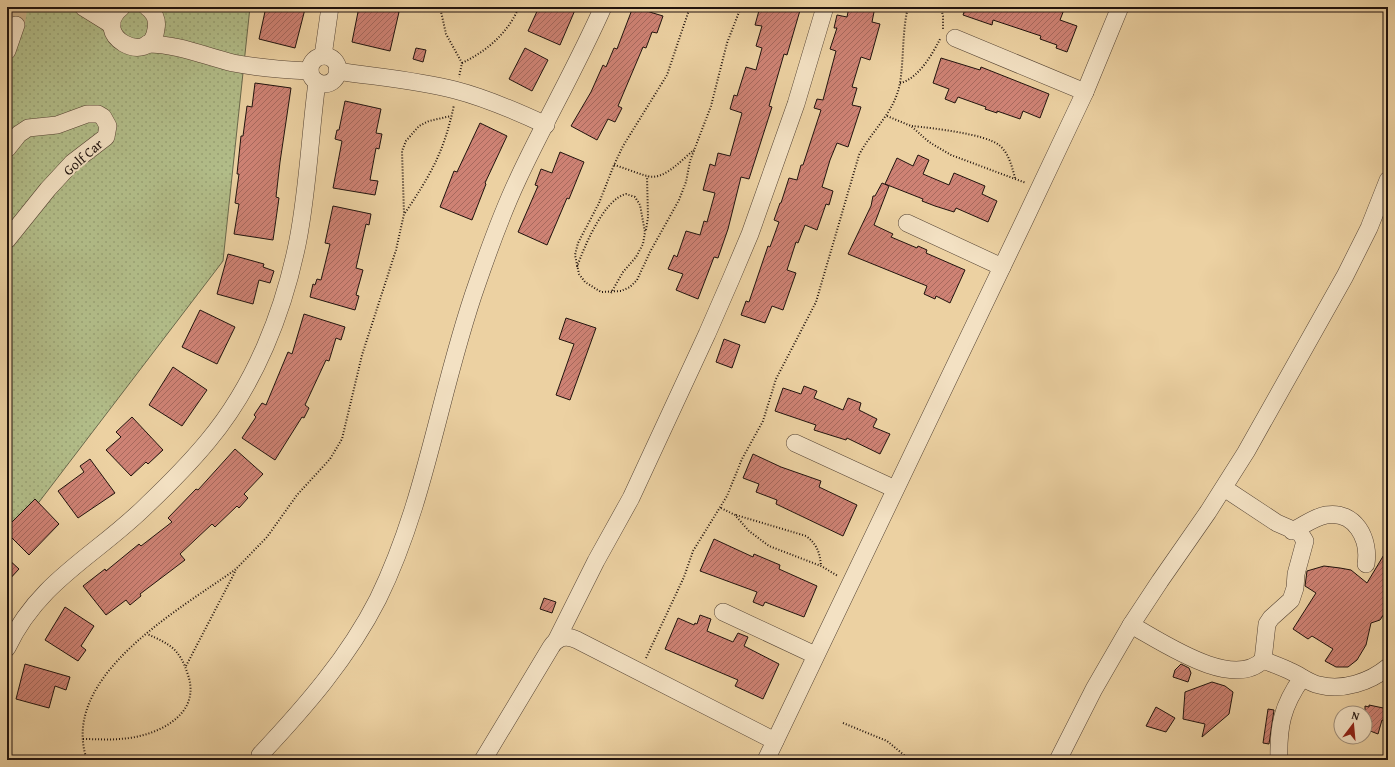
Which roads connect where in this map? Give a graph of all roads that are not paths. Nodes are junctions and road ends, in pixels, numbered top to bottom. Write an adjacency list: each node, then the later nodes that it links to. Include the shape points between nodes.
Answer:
1 (84, 7): 10 (street)
2 (122, 7): 10 (street, via 114,16)
3 (147, 7): 8 (street, via 153,13)
4 (330, 7): 15 (street)
5 (603, 7): 19 (street)
6 (825, 7): 32 (street, via 796,104 750,234 707,334 630,498)
7 (1120, 7): 18 (street)
8 (156, 22): 12 (street, via 156,32); 13 (street)
9 (16, 25): 14 (street)
10 (112, 25): 12 (street, via 115,36 124,45 136,47)
11 (946, 36): 18 (street)
12 (147, 44): 13 (street)
13 (186, 48): 17 (street, via 252,66)
14 (7, 51)
15 (323, 56): 16 (street, via 333,60); 17 (street, via 312,63)
16 (337, 71): 17 (street, via 334,79 326,84); 19 (street, via 457,90 502,105)
17 (314, 77): 33 (street, via 301,219 290,272 270,334 243,390 208,441 147,505 43,593 27,612)
18 (1085, 92): 24 (street)
19 (546, 125): 39 (street, via 505,208 476,287 451,367 420,489 378,598 342,659 318,691)
20 (7, 149): 23 (street, Golf Car, via 19,134 28,128 57,125 87,114 98,114 108,126 106,137 72,163)
21 (1388, 180): 26 (street, via 1346,276)
22 (907, 223): 24 (street)
23 (7, 240)
24 (1002, 267): 27 (street)
25 (795, 443): 27 (street)
26 (1224, 488): 28 (street); 31 (street)
27 (895, 489): 34 (street)
28 (1292, 531): 29 (street, via 1325,515 1349,519 1365,539); 35 (street, via 1304,536 1295,588 1291,600 1267,624)
29 (1366, 564)
30 (723, 612): 34 (street)
31 (1131, 625): 35 (street, via 1215,668 1236,670); 42 (street)
32 (556, 641): 38 (street, via 564,637 573,638); 40 (street)
33 (7, 648)
34 (815, 655): 38 (street)
35 (1263, 660): 37 (street)
36 (1388, 667): 37 (street, via 1370,679 1343,686 1324,686)
37 (1302, 678): 43 (street, via 1290,697 1282,718 1278,740)
38 (775, 742): 41 (street)
39 (260, 755)
40 (484, 760)
41 (766, 760)
42 (1058, 760)
43 (1279, 760)

